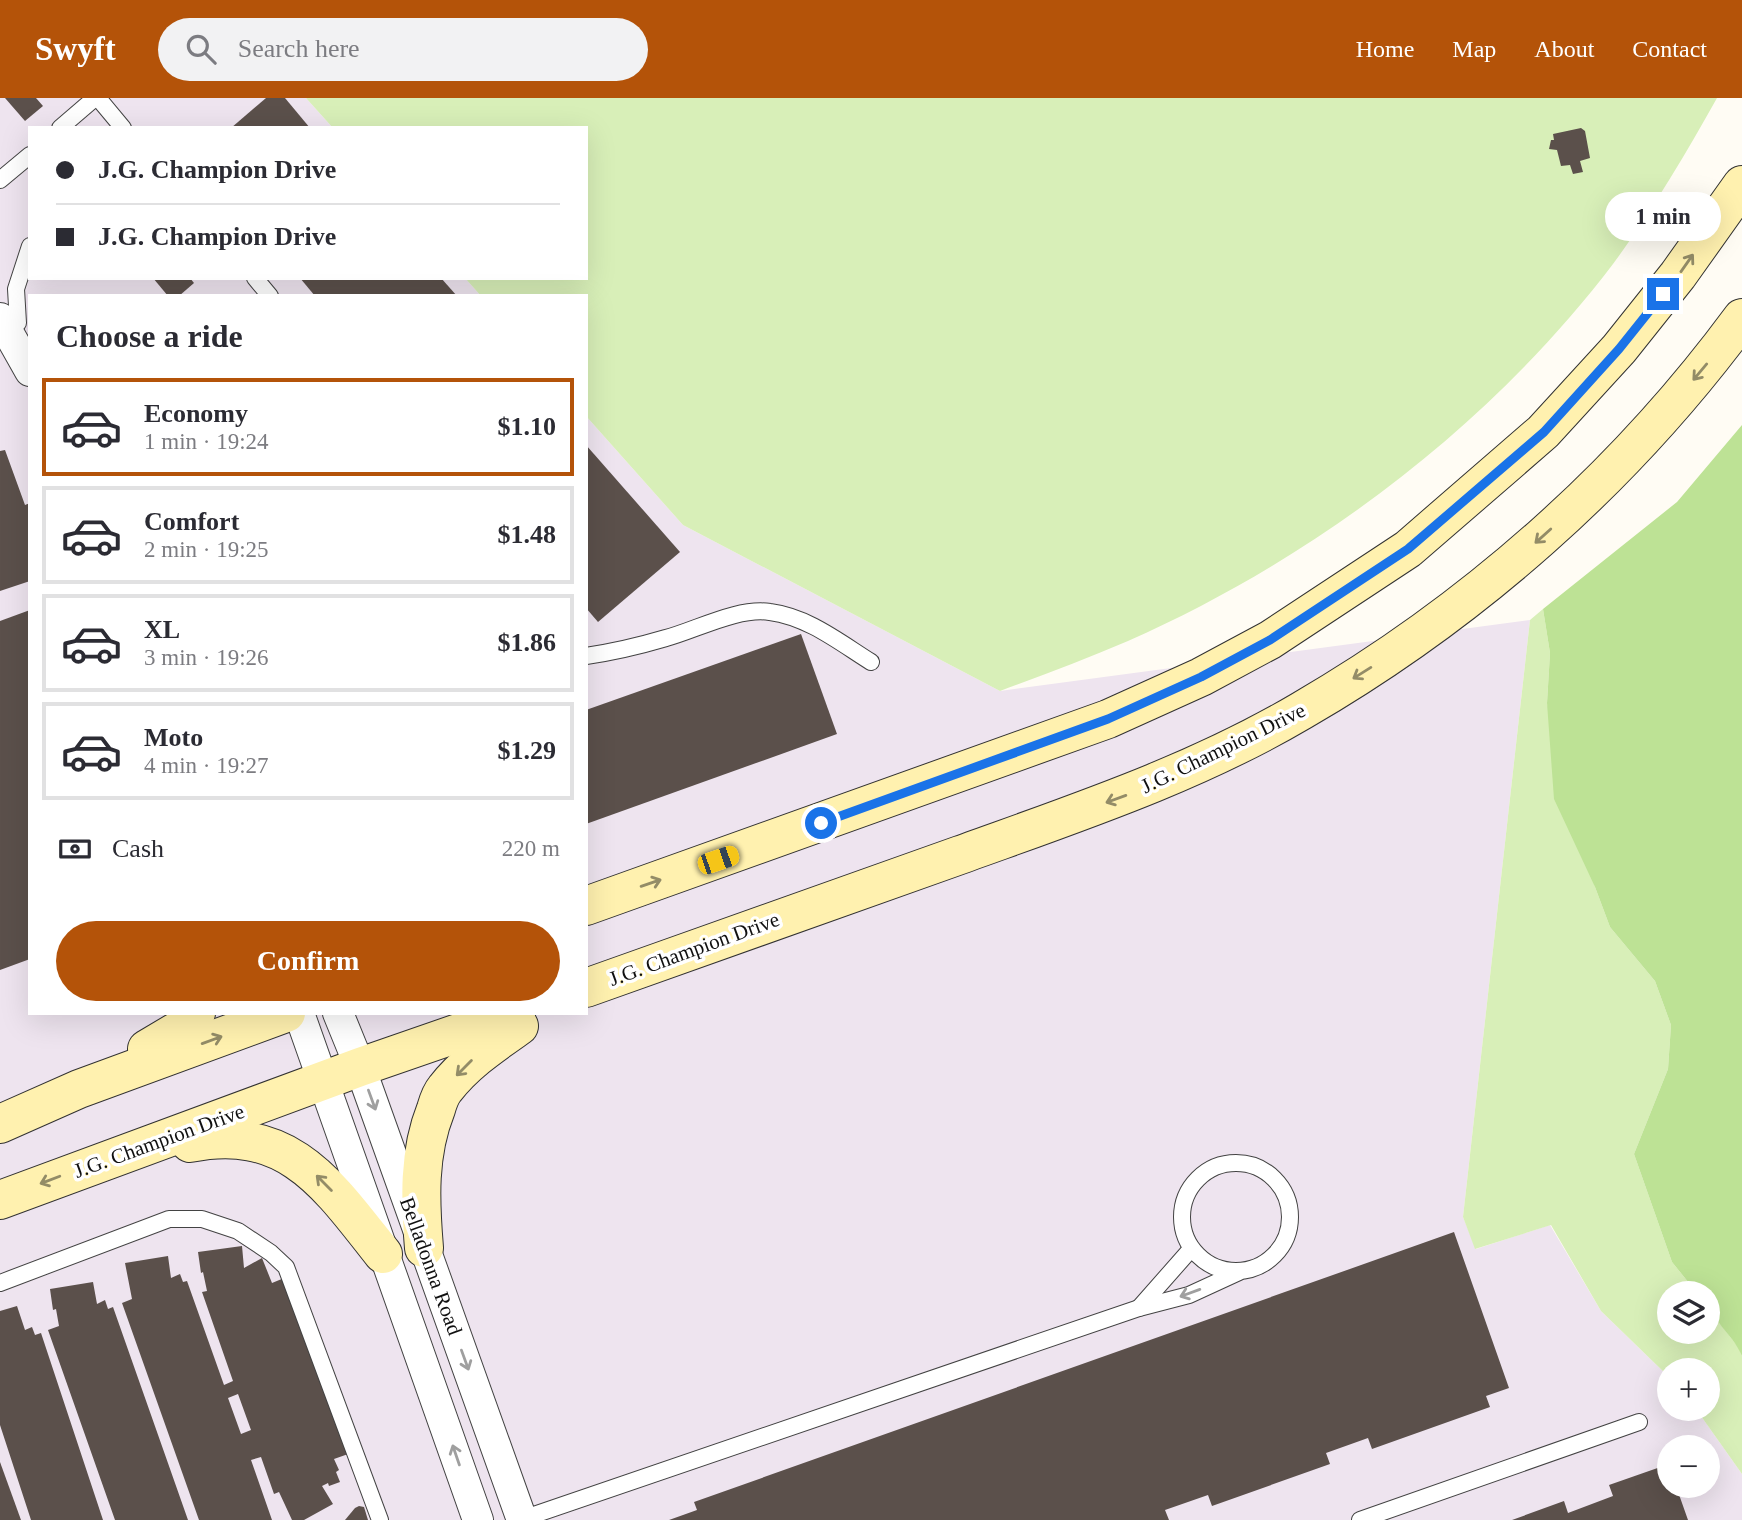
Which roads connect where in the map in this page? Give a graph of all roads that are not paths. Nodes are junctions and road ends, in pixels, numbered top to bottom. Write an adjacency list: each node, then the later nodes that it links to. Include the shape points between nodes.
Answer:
1 (96, 98): 2 (lane); 3 (lane)
2 (62, 126)
3 (121, 126)
4 (28, 157): 5 (lane)
5 (0, 180)
6 (1742, 185): 15 (street, one-way to 6, via 1108,719 1270,640 1408,549 1544,432 1619,349)
7 (28, 250): 11 (lane)
8 (257, 280): 9 (lane)
9 (268, 294)
10 (1742, 318): 16 (street, J.G. Champion Drive, one-way to 16, via 1663,415 1539,540 1405,645 1299,712 1126,796)
11 (12, 323): 12 (street)
12 (28, 366)
13 (588, 656): 14 (lane, via 767,611 813,625)
14 (871, 662)
15 (588, 905)
16 (588, 987)
17 (194, 1015): 25 (street, via 178,1030)
18 (281, 1015): 25 (street, one-way to 18)
19 (300, 1015): 24 (street, Belladonna Road)
20 (339, 1015): 23 (street, Belladonna Road)
21 (510, 1015): 23 (street, J.G. Champion Drive)
22 (535, 1015): 29 (street, one-way to 29, via 486,1048 443,1091 424,1148)
23 (360, 1067): 24 (street, J.G. Champion Drive); 29 (street, Belladonna Road, one-way to 29)
24 (324, 1081): 27 (street, J.G. Champion Drive); 31 (street, Belladonna Road)
25 (79, 1089): 26 (street)
26 (0, 1124)
27 (100, 1161): 28 (street, J.G. Champion Drive, one-way to 28); 31 (street, one-way to 27, via 318,1176 297,1160 244,1139 216,1138)
28 (0, 1200)
29 (424, 1248): 38 (street, Belladonna Road, one-way to 38)
30 (1192, 1249): 32 (lane, via 1220,1269); 32 (lane, via 1182,1216 1193,1184 1222,1165 1256,1166 1283,1189 1290,1206 1290,1225 1272,1257 1257,1268); 34 (lane)
31 (383, 1254): 37 (street, Belladonna Road, one-way to 31)
32 (1239, 1272): 34 (lane, one-way to 34, via 1189,1294)
33 (0, 1283): 36 (lane, via 169,1219 202,1219 238,1231 286,1267)
34 (1139, 1308): 38 (lane)
35 (1639, 1422): 39 (lane)
36 (380, 1520)
37 (478, 1520)
38 (522, 1520)
39 (1360, 1520)

